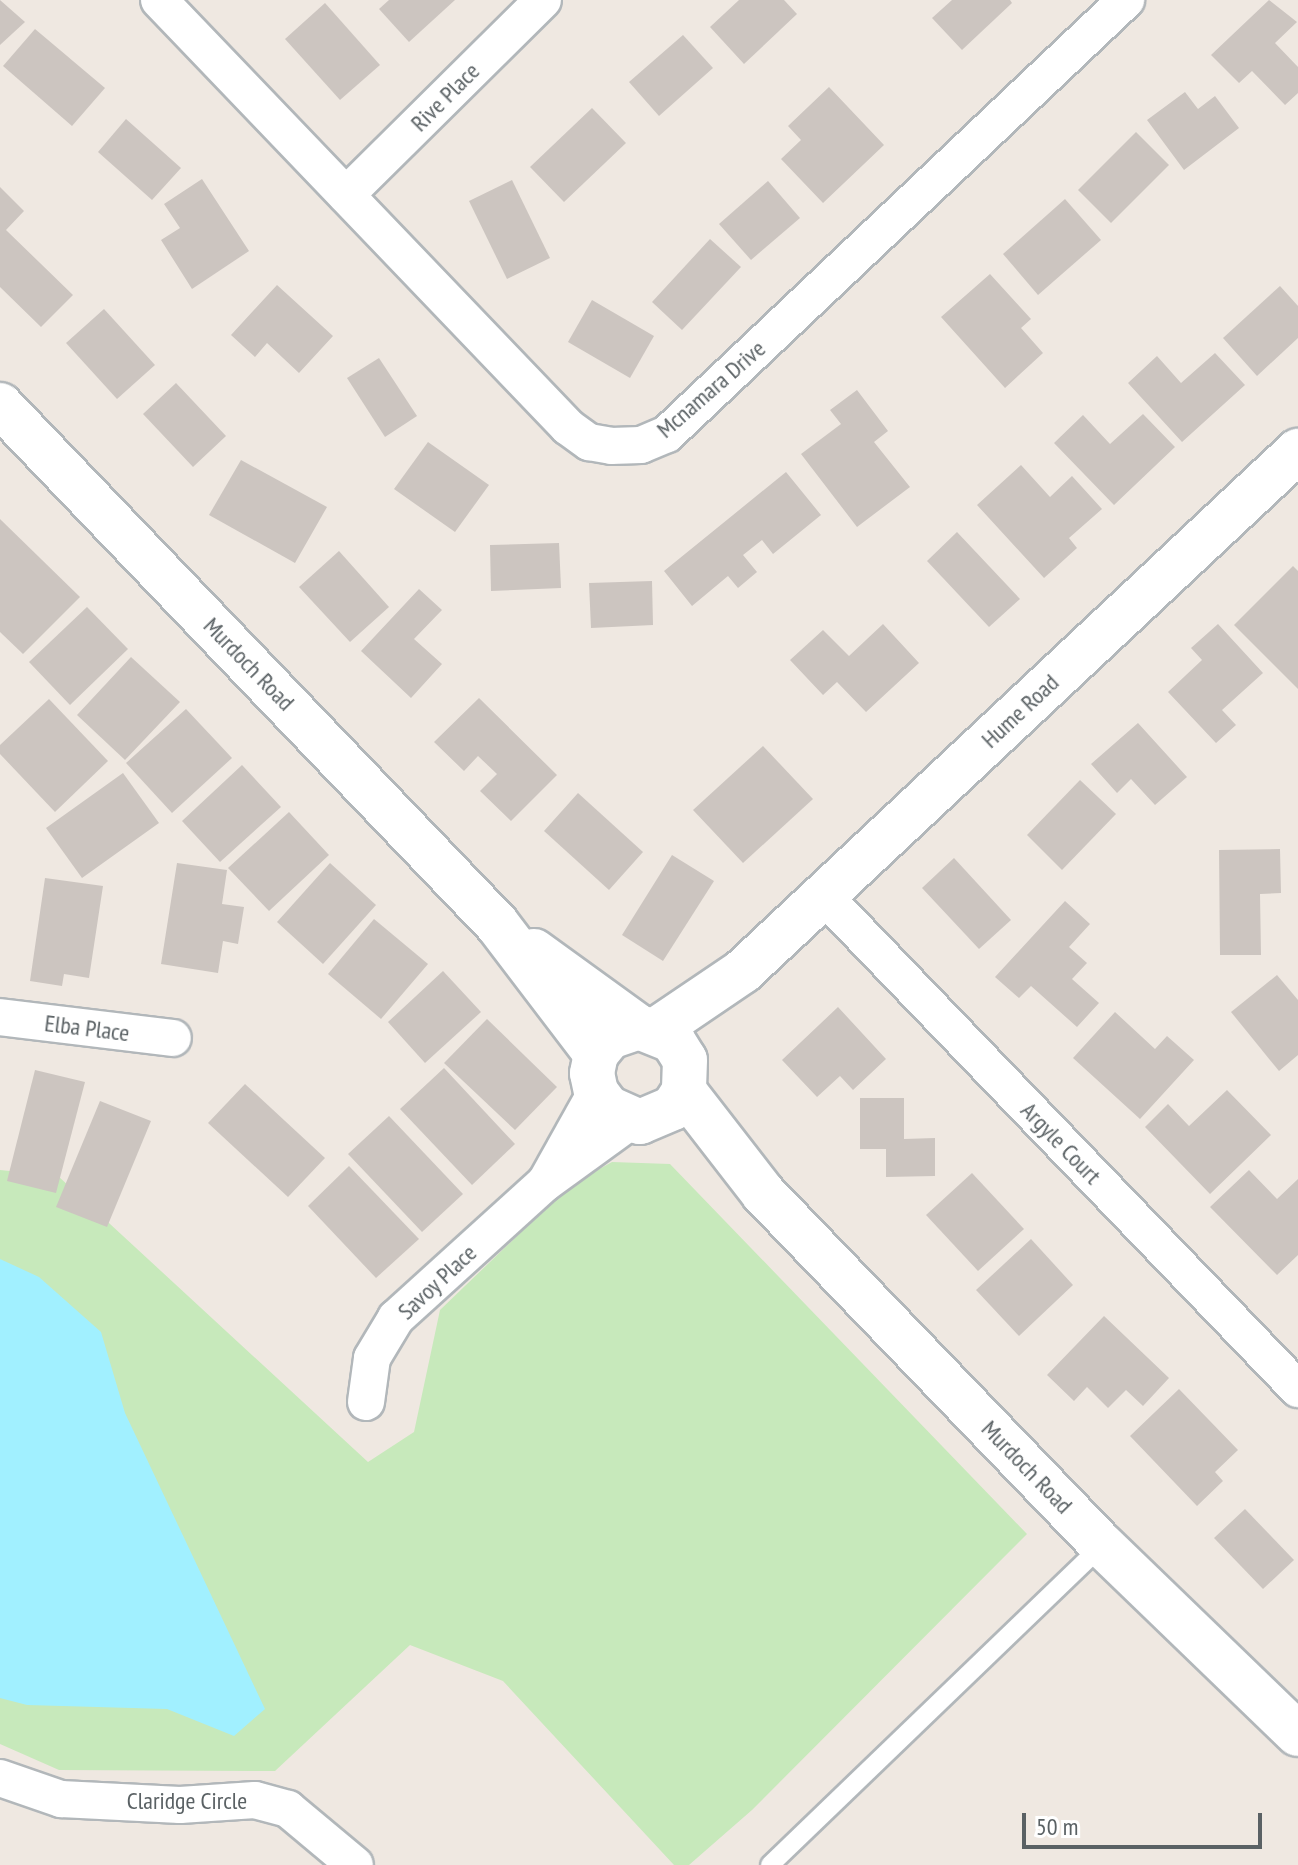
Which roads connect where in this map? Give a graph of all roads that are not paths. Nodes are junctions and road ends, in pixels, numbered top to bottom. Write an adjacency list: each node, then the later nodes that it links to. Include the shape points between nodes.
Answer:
1 (159, 0): 4 (street, Mcnamara Drive)
2 (543, 0): 4 (street, Rive Place)
3 (1126, 0): 4 (street, Mcnamara Drive, via 667,434 641,445 589,442 568,427)
4 (346, 195)
5 (0, 405): 8 (main road, Murdoch Road)
6 (1298, 451): 7 (main road, Hume Road)
7 (824, 896): 12 (main road, Hume Road, via 743,971); 14 (street, Argyle Court)
8 (497, 924): 11 (main road, Murdoch Road); 12 (main road, Murdoch Road)
9 (0, 1017): 10 (street, Elba Place)
10 (173, 1038)
11 (596, 1073): 12 (main road, Murdoch Road, via 608,1108); 12 (main road, via 610,1037); 13 (street, Savoy Place)
12 (659, 1075): 13 (street, Savoy Place); 16 (main road, Murdoch Road, via 763,1193)
13 (545, 1183): 15 (street, Savoy Place, via 396,1318 372,1358)
14 (1298, 1389)
15 (366, 1402)
16 (1102, 1545): 17 (main road, Murdoch Road); 20 (lane)
17 (1298, 1734)
18 (0, 1778): 19 (street, Claridge Circle, via 61,1799 180,1805 255,1800 288,1809)
19 (355, 1865)
20 (770, 1865)

